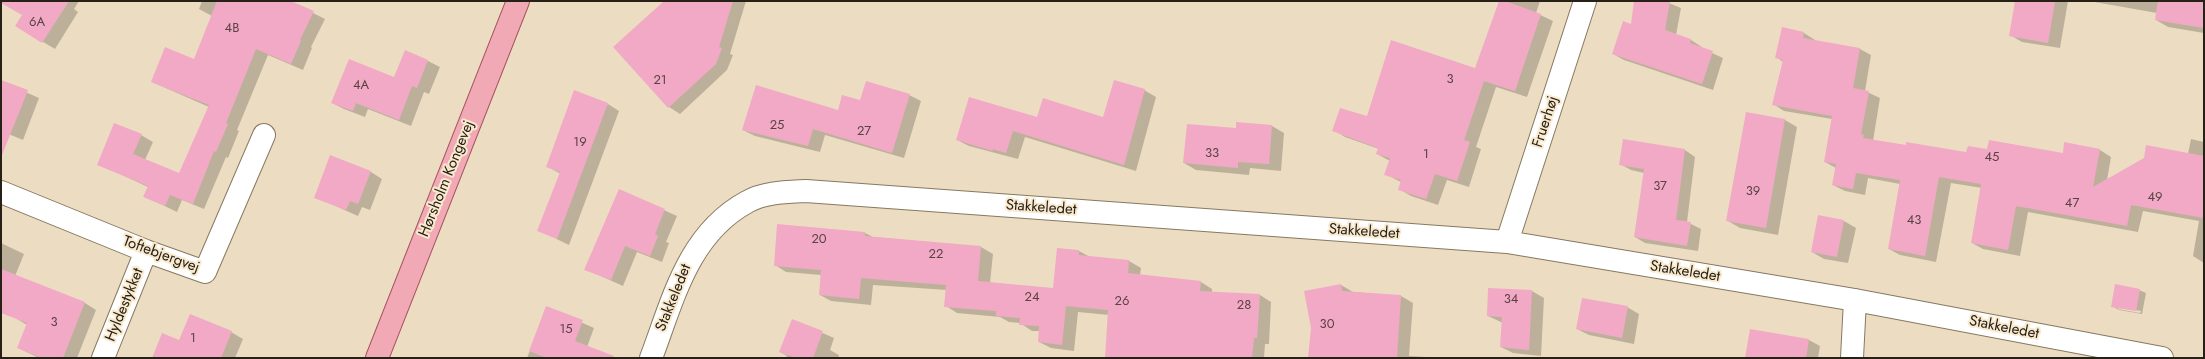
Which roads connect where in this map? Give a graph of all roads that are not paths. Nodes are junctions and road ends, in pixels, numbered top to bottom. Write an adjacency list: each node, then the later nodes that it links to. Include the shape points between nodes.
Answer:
1 (518, 1): 9 (main road, Hørsholm Kongevej)
2 (1585, 1): 5 (street, Fruerhøj)
3 (264, 135): 6 (street, Toftebjergvej, via 205,272)
4 (1, 192): 6 (street, Toftebjergvej)
5 (1508, 242): 7 (street, Stakkeledet); 10 (street, Stakkeledet, via 806,190 775,193 747,201 712,227 688,261)
6 (146, 251): 8 (street, Hyldestykket)
7 (1855, 300): 11 (street); 12 (street, Stakkeledet)
8 (103, 358)
9 (376, 358)
10 (651, 358)
11 (1852, 358)
12 (2162, 358)

